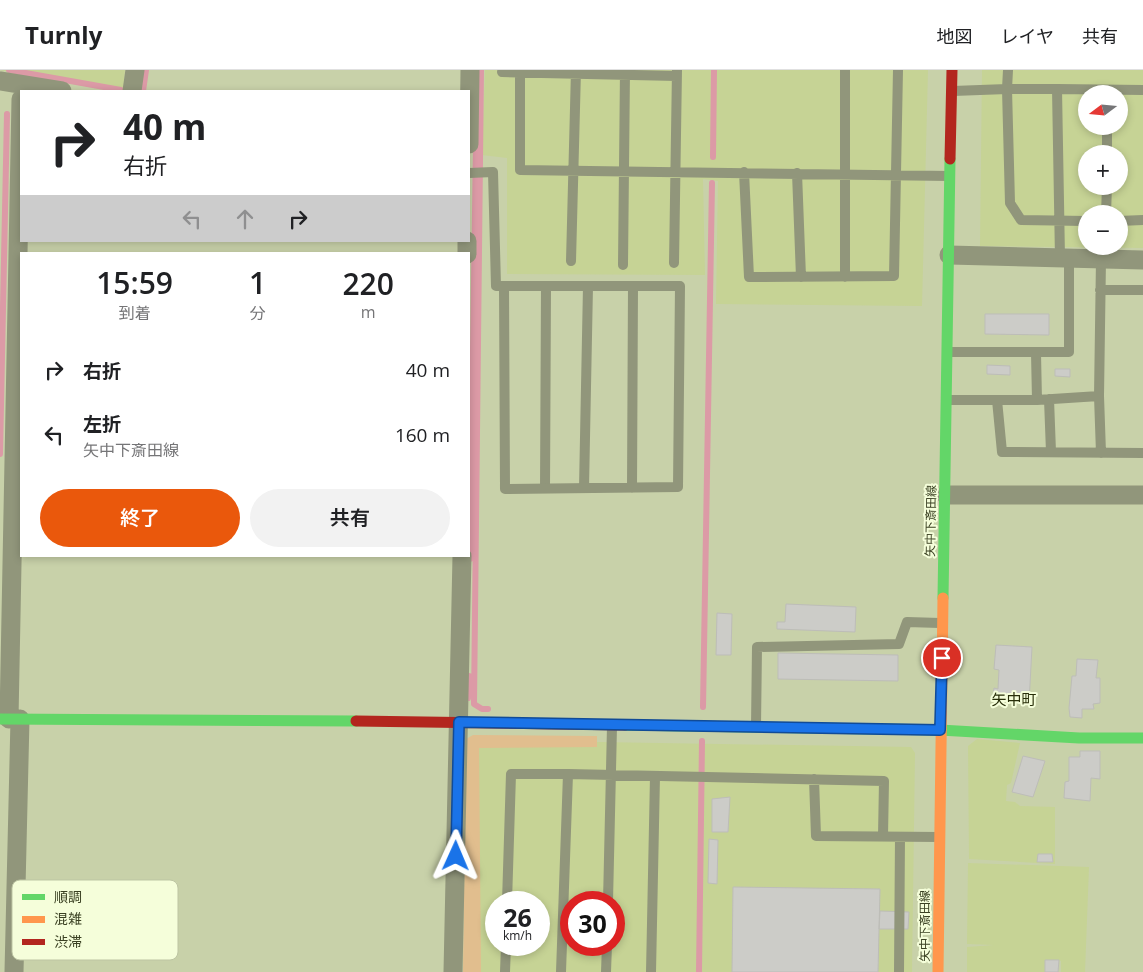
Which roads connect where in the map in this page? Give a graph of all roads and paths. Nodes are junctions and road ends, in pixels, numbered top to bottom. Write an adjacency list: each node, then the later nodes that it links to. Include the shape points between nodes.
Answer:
1 (135, 70): 15 (street)
2 (470, 70): 16 (street)
3 (845, 70): 29 (lane)
4 (898, 70): 30 (lane)
5 (952, 70): 19 (street, 矢中下斎田線)
6 (1008, 70): 13 (lane)
7 (520, 71): 8 (lane); 9 (lane); 23 (lane, via 520,170)
8 (502, 72)
9 (576, 72): 10 (lane); 23 (lane)
10 (625, 72): 11 (lane); 24 (lane)
11 (677, 73): 25 (lane)
12 (0, 82): 21 (street)
13 (1007, 89): 14 (lane); 19 (lane); 34 (lane, via 1010,203 1022,220)
14 (1057, 89): 17 (lane); 34 (lane)
15 (132, 90)
16 (470, 90)
17 (1078, 90)
18 (1143, 90): 20 (lane)
19 (952, 91): 31 (street, 矢中下斎田線)
20 (1128, 91)
21 (20, 92)
22 (20, 149): 68 (street)
23 (573, 170): 24 (lane); 40 (lane)
24 (624, 170): 25 (lane); 42 (lane)
25 (676, 170): 26 (lane); 41 (lane)
26 (744, 172): 27 (lane); 43 (lane, via 749,276)
27 (796, 172): 29 (lane); 43 (lane)
28 (470, 173): 45 (lane, via 493,172 496,286)
29 (844, 173): 30 (lane); 44 (lane)
30 (896, 174): 31 (lane); 44 (lane, via 894,276)
31 (950, 176): 36 (street, 矢中下斎田線)
32 (1128, 220): 33 (lane)
33 (1143, 220)
34 (1060, 221): 35 (lane); 37 (lane)
35 (1078, 221)
36 (949, 255): 37 (street); 51 (street, 矢中下斎田線)
37 (1064, 258): 38 (street); 52 (lane, via 1069,352)
38 (1101, 259): 39 (street); 49 (lane)
39 (1143, 260)
40 (571, 261)
41 (674, 263)
42 (623, 265)
43 (801, 277): 44 (lane)
44 (845, 277)
45 (504, 286): 46 (lane); 63 (lane, via 505,489)
46 (546, 286): 47 (lane); 63 (lane)
47 (588, 286): 48 (lane); 61 (lane)
48 (633, 286): 62 (lane); 62 (lane, via 680,286 680,296 678,487)
49 (1100, 290): 50 (lane); 53 (lane)
50 (1143, 290)
51 (948, 352): 52 (lane); 55 (street, 矢中下斎田線)
52 (1036, 353): 57 (lane)
53 (1099, 396): 54 (lane); 59 (lane)
54 (1048, 399): 57 (lane); 58 (lane)
55 (947, 400): 56 (lane); 65 (street, 矢中下斎田線)
56 (997, 400): 57 (lane); 58 (lane, via 1002,452)
57 (1036, 400)
58 (1051, 452): 59 (lane)
59 (1101, 453): 60 (lane)
60 (1143, 453)
61 (584, 488): 62 (lane); 63 (lane)
62 (632, 488)
63 (545, 489)
64 (1143, 495): 65 (street)
65 (946, 496): 67 (street, 矢中下斎田線)
66 (462, 557): 69 (street)
67 (943, 623): 71 (lane, via 907,622 899,644 757,647); 72 (street, 矢中下斎田線)
68 (10, 719): 69 (street); 81 (street)
69 (459, 722): 70 (street); 86 (street)
70 (612, 726): 71 (street); 75 (lane)
71 (756, 727): 72 (street)
72 (940, 730): 73 (street, via 1079,738); 80 (street, 矢中下斎田線)
73 (1143, 738)
74 (568, 774): 75 (lane); 82 (lane, via 511,774); 88 (lane)
75 (611, 775): 76 (lane); 83 (lane)
76 (655, 776): 77 (lane); 90 (lane)
77 (814, 779): 78 (lane, via 816,836); 78 (lane, via 884,781)
78 (883, 836): 79 (lane)
79 (900, 837): 80 (lane); 91 (lane)
80 (939, 837): 92 (street, 矢中下斎田線)
81 (13, 880)
82 (507, 891)
83 (608, 891)
84 (506, 956): 87 (lane)
85 (607, 956): 89 (lane)
86 (454, 972)
87 (505, 972)
88 (561, 972)
89 (606, 972)
90 (651, 972)
91 (899, 972)
92 (938, 972)

